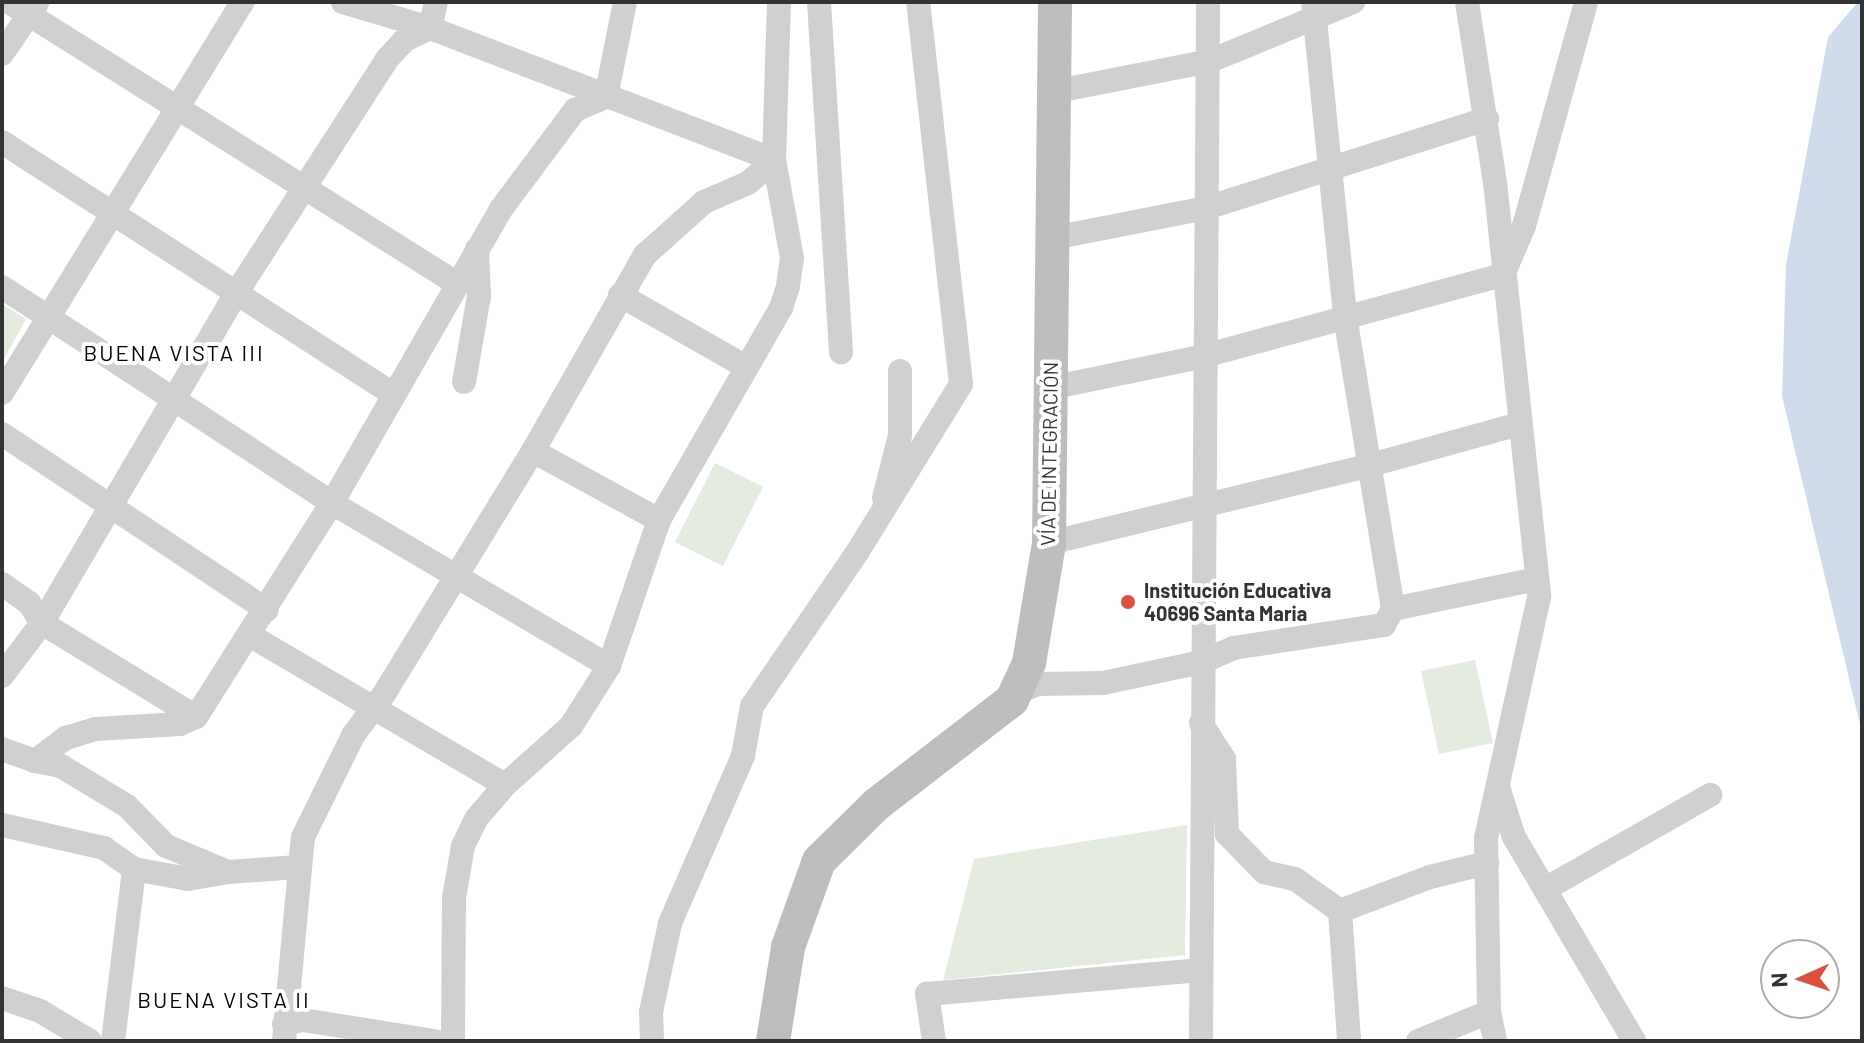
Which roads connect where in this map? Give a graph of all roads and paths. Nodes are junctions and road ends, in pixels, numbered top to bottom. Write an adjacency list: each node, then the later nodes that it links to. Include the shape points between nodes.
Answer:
1 (9, 2): 14 (street)
2 (243, 2): 21 (street)
3 (343, 2): 16 (street)
4 (436, 2): 16 (street)
5 (625, 2): 20 (street)
6 (779, 2): 24 (street)
7 (819, 2): 38 (street)
8 (918, 2): 54 (street, via 961,384)
9 (1055, 2): 19 (main road, VÍA DE INTEGRACIÓN)
10 (1208, 2): 18 (street)
11 (1353, 2): 15 (street)
12 (1467, 2): 22 (street)
13 (1586, 2): 31 (street, via 1524,226)
14 (34, 9): 17 (street); 21 (street)
15 (1315, 11): 18 (street); 25 (street)
16 (430, 28): 20 (street); 26 (street, via 405,40 387,59)
17 (2, 54)
18 (1210, 61): 19 (street); 27 (street)
19 (1057, 91): 29 (main road, VÍA DE INTEGRACIÓN)
20 (606, 97): 24 (street); 30 (street, via 575,110)
21 (180, 110): 26 (street); 28 (street)
22 (1487, 119): 25 (street); 31 (street)
23 (2, 142): 28 (street)
24 (774, 160): 35 (street, via 748,183 704,202 669,229); 40 (street, via 792,258 781,308)
25 (1328, 168): 27 (street); 36 (street)
26 (307, 187): 32 (street); 34 (street)
27 (1206, 208): 29 (street); 39 (street)
28 (113, 211): 34 (street); 37 (street)
29 (1053, 238): 43 (main road, VÍA DE INTEGRACIÓN)
30 (477, 249): 32 (street); 42 (street, via 479,296)
31 (1503, 275): 36 (street); 47 (street)
32 (456, 283): 45 (street)
33 (2, 287): 37 (street)
34 (237, 292): 45 (street); 46 (street)
35 (620, 295): 40 (street); 49 (street)
36 (1345, 315): 39 (street); 50 (street)
37 (50, 318): 44 (street); 46 (street)
38 (841, 352)
39 (1204, 356): 43 (street); 53 (street)
40 (746, 367): 55 (street)
41 (900, 371): 54 (street, via 900,435)
42 (464, 382)
43 (1050, 388): 56 (main road, VÍA DE INTEGRACIÓN)
44 (2, 393)
45 (392, 393): 51 (street)
46 (169, 399): 51 (street); 52 (street)
47 (1519, 424): 50 (street); 58 (street)
48 (2, 434): 52 (street)
49 (533, 451): 55 (street); 57 (street)
50 (1367, 466): 53 (street); 60 (street)
51 (332, 503): 57 (street); 61 (street)
52 (111, 508): 61 (street); 62 (street)
53 (1201, 508): 56 (street); 64 (street)
54 (882, 514): 91 (street, via 752,706 743,756 670,923 651,1012)
55 (659, 520): 65 (street)
56 (1049, 543): 67 (main road, VÍA DE INTEGRACIÓN)
57 (455, 578): 65 (street); 68 (street)
58 (1537, 579): 60 (street); 73 (street, via 1539,597)
59 (2, 584): 62 (street, via 29,603)
60 (1393, 609): 64 (street, via 1384,625 1233,648)
61 (267, 610): 63 (street)
62 (42, 623): 66 (street); 69 (street)
63 (251, 636): 68 (street); 69 (street)
64 (1202, 662): 67 (street, via 1103,683 1037,684); 70 (street)
65 (609, 666): 74 (street, via 571,726)
66 (2, 676)
67 (1020, 691): 92 (main road, via 877,804 819,861 788,947)
68 (372, 710): 74 (street); 78 (street, via 332,774 303,837)
69 (196, 717): 72 (street, via 180,724 96,729 66,738)
70 (1201, 723): 82 (street, via 1224,759 1227,834 1264,872 1295,879); 83 (street)
71 (2, 749): 72 (street)
72 (35, 761): 80 (street, via 61,766 127,806 166,846)
73 (1496, 783): 77 (street); 81 (street, via 1514,837)
74 (505, 785): 90 (street, via 476,819 456,879)
75 (1710, 795): 81 (street)
76 (2, 825): 79 (street, via 104,848)
77 (1487, 863): 82 (street, via 1430,877); 85 (street)
78 (298, 867): 80 (street); 86 (street)
79 (134, 869): 80 (street, via 188,879); 88 (street)
80 (228, 872)
81 (1547, 888): 98 (street)
82 (1340, 911): 95 (street)
83 (1201, 970): 93 (street, via 927,994); 94 (street)
84 (2, 998): 87 (street, via 40,1011)
85 (1489, 1012): 96 (street); 97 (street)
86 (284, 1033): 89 (street, via 303,1020)
87 (90, 1041)
88 (113, 1041)
89 (434, 1041)
90 (453, 1041)
91 (652, 1041)
92 (773, 1041)
93 (934, 1041)
94 (1201, 1041)
95 (1349, 1041)
96 (1418, 1041)
97 (1495, 1041)
98 (1634, 1041)

